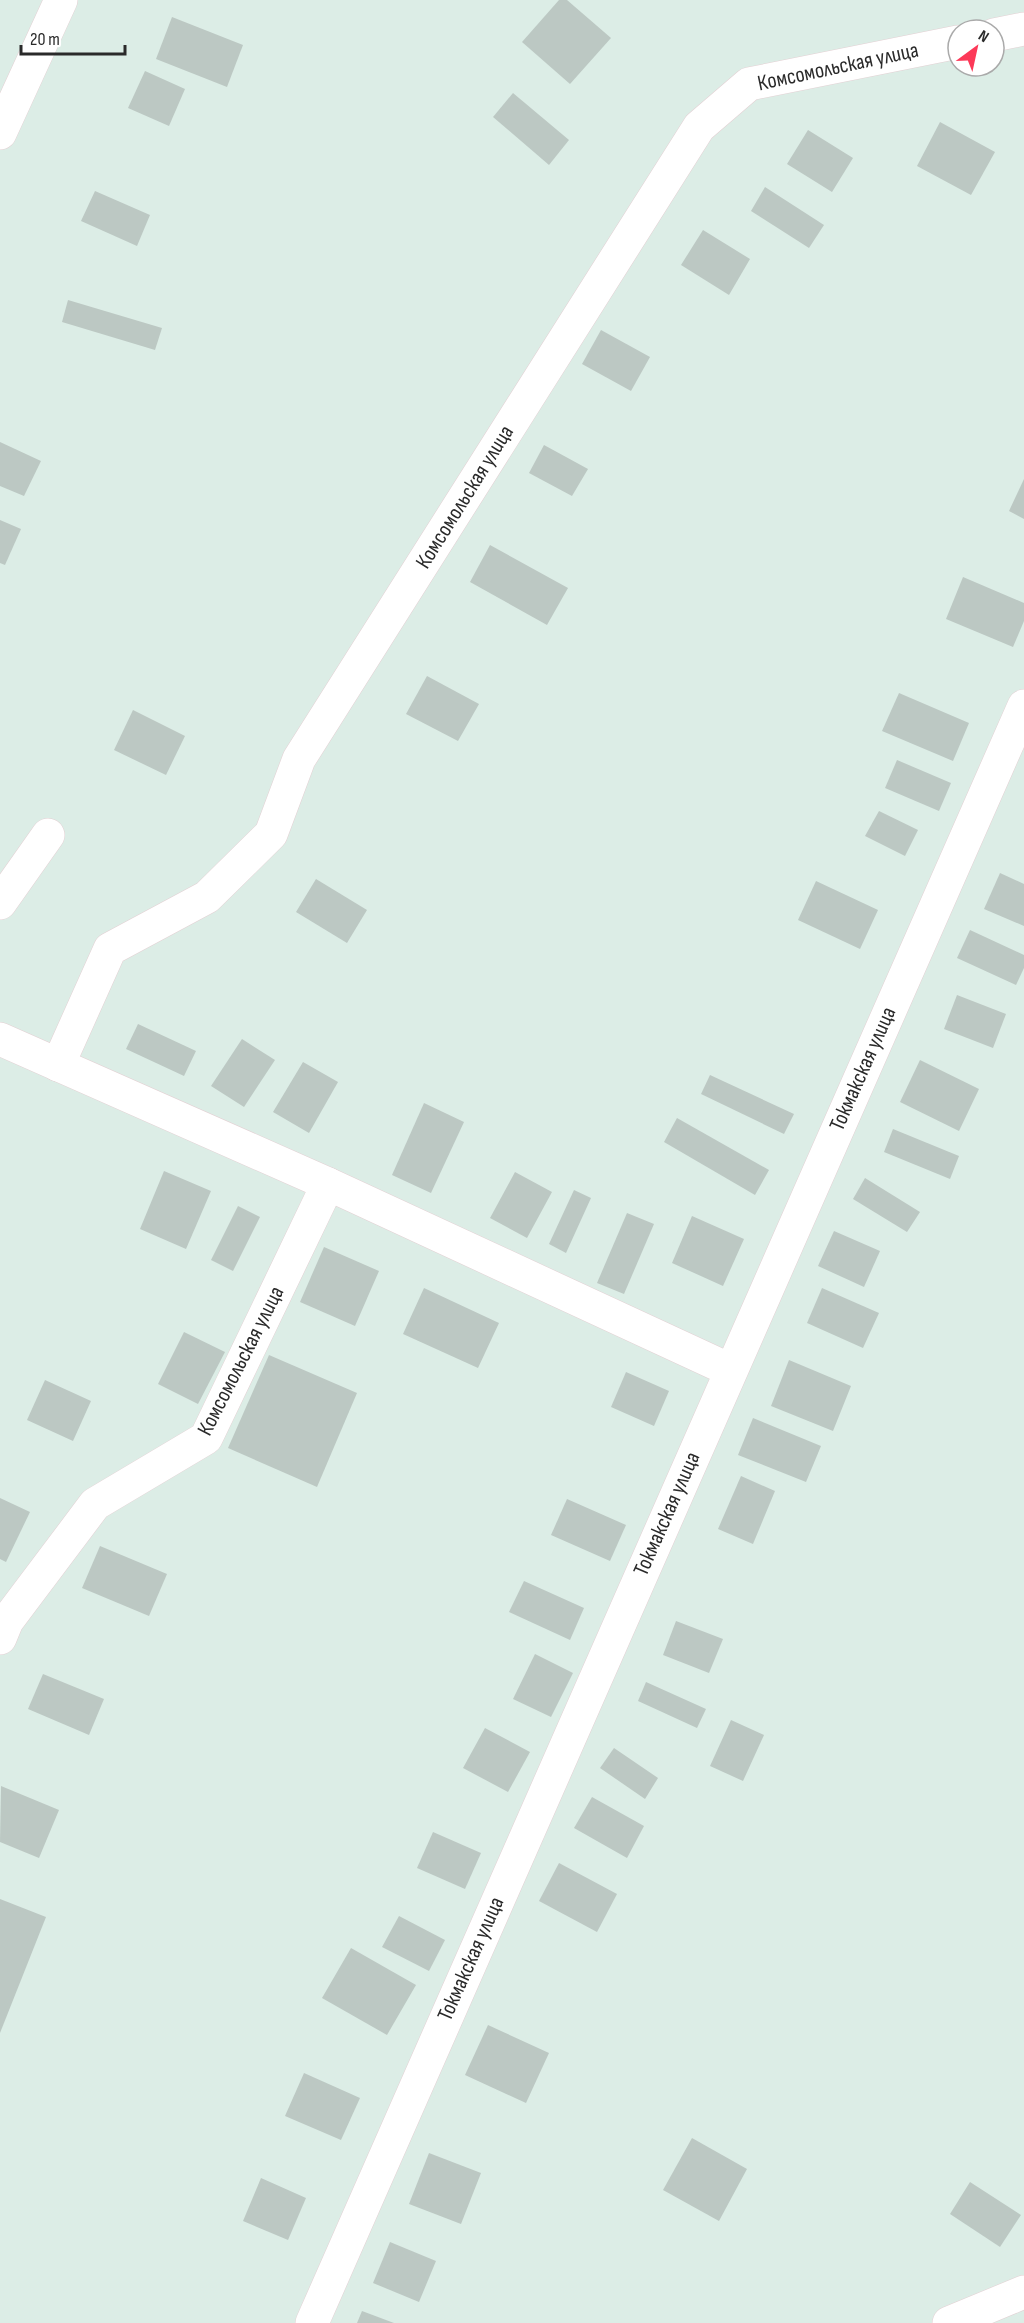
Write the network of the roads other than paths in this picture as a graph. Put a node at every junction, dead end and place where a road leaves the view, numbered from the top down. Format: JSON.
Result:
{"nodes":[{"id":1,"x":61,"y":0,"type":"edge"},
{"id":2,"x":1024,"y":29,"type":"edge"},
{"id":3,"x":1006,"y":33,"type":"edge"},
{"id":4,"x":946,"y":44,"type":"edge"},
{"id":5,"x":0,"y":133,"type":"edge"},
{"id":6,"x":1024,"y":706,"type":"edge"},
{"id":7,"x":48,"y":835,"type":"dead end"},
{"id":8,"x":0,"y":903,"type":"edge"},
{"id":9,"x":0,"y":1039,"type":"edge"},
{"id":10,"x":58,"y":1065,"type":"junction"},
{"id":11,"x":327,"y":1184,"type":"junction"},
{"id":12,"x":730,"y":1370,"type":"junction"},
{"id":13,"x":0,"y":1638,"type":"edge"},
{"id":14,"x":1024,"y":2292,"type":"edge"},
{"id":15,"x":312,"y":2323,"type":"edge"},
{"id":16,"x":949,"y":2323,"type":"edge"}],
"edges":[{"from":1,"to":5,"type":"street"},
{"from":2,"to":3,"type":"street"},
{"from":4,"to":10,"type":"street","name":"Комсомольская улица"},
{"from":6,"to":12,"type":"street","name":"Токмакская улица"},
{"from":7,"to":8,"type":"street"},
{"from":9,"to":10,"type":"street"},
{"from":10,"to":11,"type":"street"},
{"from":11,"to":12,"type":"street"},
{"from":11,"to":13,"type":"street","name":"Комсомольская улица"},
{"from":12,"to":15,"type":"street","name":"Токмакская улица"},
{"from":14,"to":16,"type":"street"}]}
